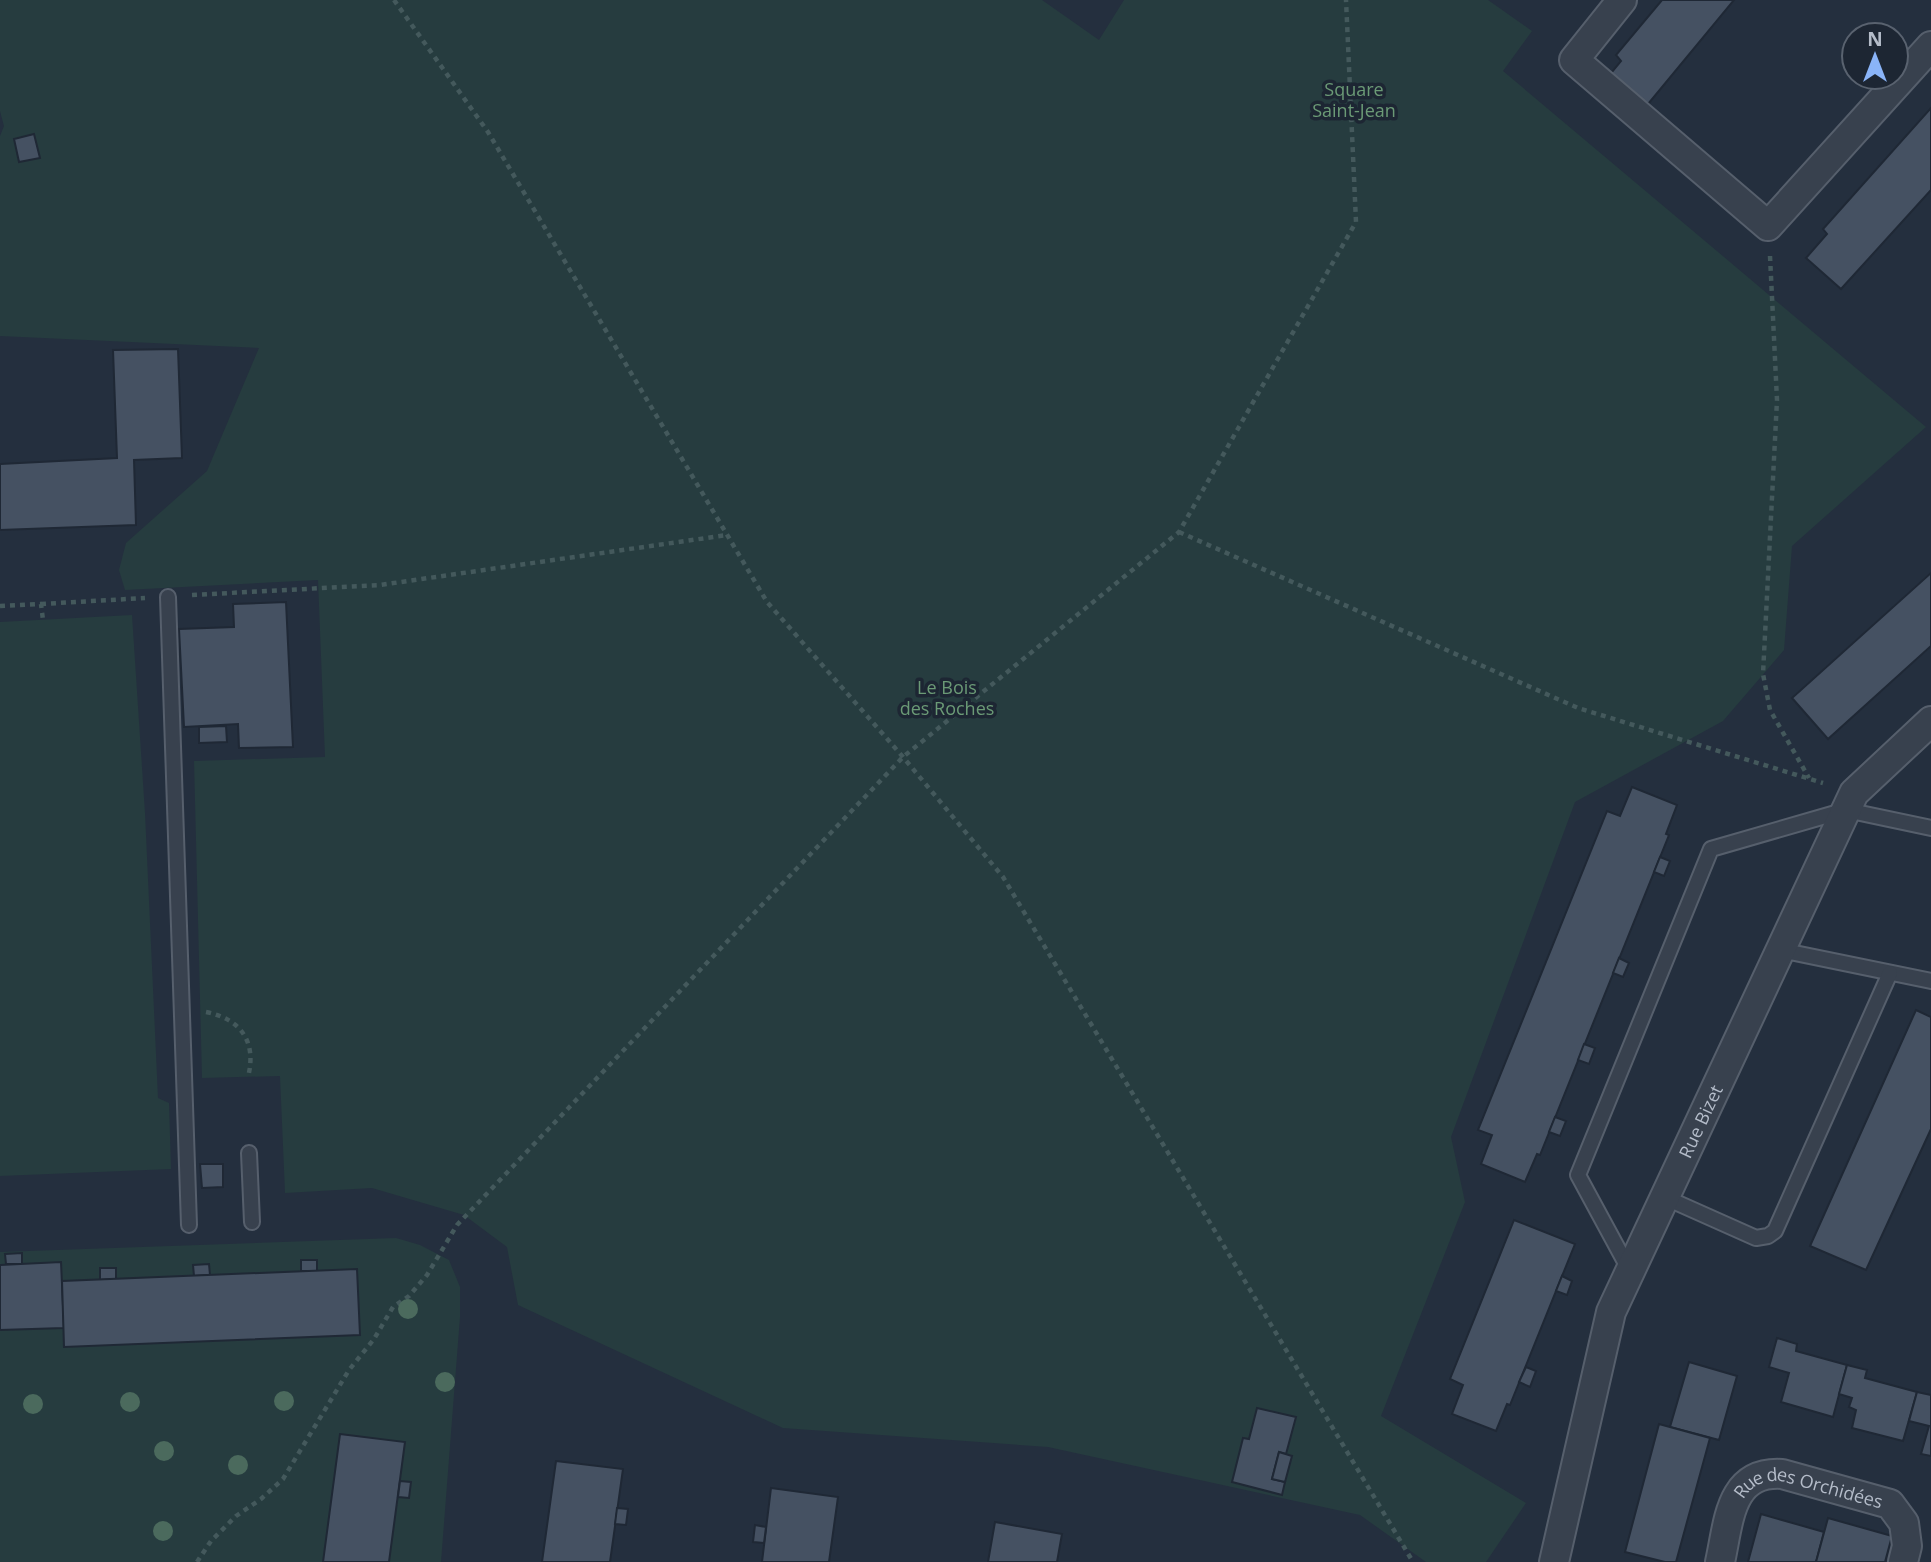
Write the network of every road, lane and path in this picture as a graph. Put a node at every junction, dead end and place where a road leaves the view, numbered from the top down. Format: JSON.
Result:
{"nodes":[{"id":1,"x":394,"y":0,"type":"edge"},
{"id":2,"x":1346,"y":0,"type":"edge"},
{"id":3,"x":1622,"y":0,"type":"edge"},
{"id":4,"x":1931,"y":46,"type":"edge"},
{"id":5,"x":1768,"y":226,"type":"junction"},
{"id":6,"x":1179,"y":532,"type":"junction"},
{"id":7,"x":727,"y":535,"type":"junction"},
{"id":8,"x":168,"y":597,"type":"junction"},
{"id":9,"x":41,"y":604,"type":"junction"},
{"id":10,"x":0,"y":606,"type":"edge"},
{"id":11,"x":43,"y":620,"type":"dead end"},
{"id":12,"x":1931,"y":721,"type":"edge"},
{"id":13,"x":903,"y":757,"type":"junction"},
{"id":14,"x":1809,"y":779,"type":"junction"},
{"id":15,"x":1850,"y":801,"type":"junction"},
{"id":16,"x":1931,"y":828,"type":"edge"},
{"id":17,"x":1780,"y":950,"type":"junction"},
{"id":18,"x":1890,"y":973,"type":"junction"},
{"id":19,"x":1931,"y":981,"type":"edge"},
{"id":20,"x":182,"y":1008,"type":"junction"},
{"id":21,"x":248,"y":1077,"type":"dead end"},
{"id":22,"x":249,"y":1153,"type":"dead end"},
{"id":23,"x":1664,"y":1197,"type":"junction"},
{"id":24,"x":251,"y":1223,"type":"dead end"},
{"id":25,"x":189,"y":1225,"type":"dead end"},
{"id":26,"x":1630,"y":1271,"type":"junction"},
{"id":27,"x":197,"y":1562,"type":"edge"},
{"id":28,"x":1413,"y":1562,"type":"edge"},
{"id":29,"x":1554,"y":1562,"type":"edge"},
{"id":30,"x":1720,"y":1562,"type":"edge"},
{"id":31,"x":1903,"y":1562,"type":"edge"}],
"edges":[{"from":1,"to":7,"type":"path"},
{"from":2,"to":6,"type":"path"},
{"from":3,"to":5,"type":"street"},
{"from":4,"to":5,"type":"street"},
{"from":5,"to":14,"type":"path"},
{"from":6,"to":13,"type":"path"},
{"from":6,"to":14,"type":"path"},
{"from":7,"to":8,"type":"path"},
{"from":7,"to":13,"type":"path"},
{"from":8,"to":9,"type":"path"},
{"from":8,"to":20,"type":"lane"},
{"from":9,"to":10,"type":"path"},
{"from":9,"to":11,"type":"path"},
{"from":12,"to":15,"type":"street","name":"Rue Bizet"},
{"from":13,"to":27,"type":"path"},
{"from":13,"to":28,"type":"path"},
{"from":14,"to":15,"type":"path"},
{"from":15,"to":16,"type":"lane"},
{"from":15,"to":17,"type":"street","name":"Rue Bizet"},
{"from":15,"to":26,"type":"lane"},
{"from":17,"to":18,"type":"lane"},
{"from":17,"to":23,"type":"street","name":"Rue Bizet"},
{"from":18,"to":19,"type":"lane"},
{"from":18,"to":23,"type":"lane"},
{"from":20,"to":21,"type":"path"},
{"from":20,"to":25,"type":"lane"},
{"from":22,"to":24,"type":"lane"},
{"from":23,"to":26,"type":"street","name":"Rue Bizet"},
{"from":26,"to":29,"type":"street","name":"Rue Bizet"},
{"from":30,"to":31,"type":"street","name":"Rue des Orchidées"}]}
